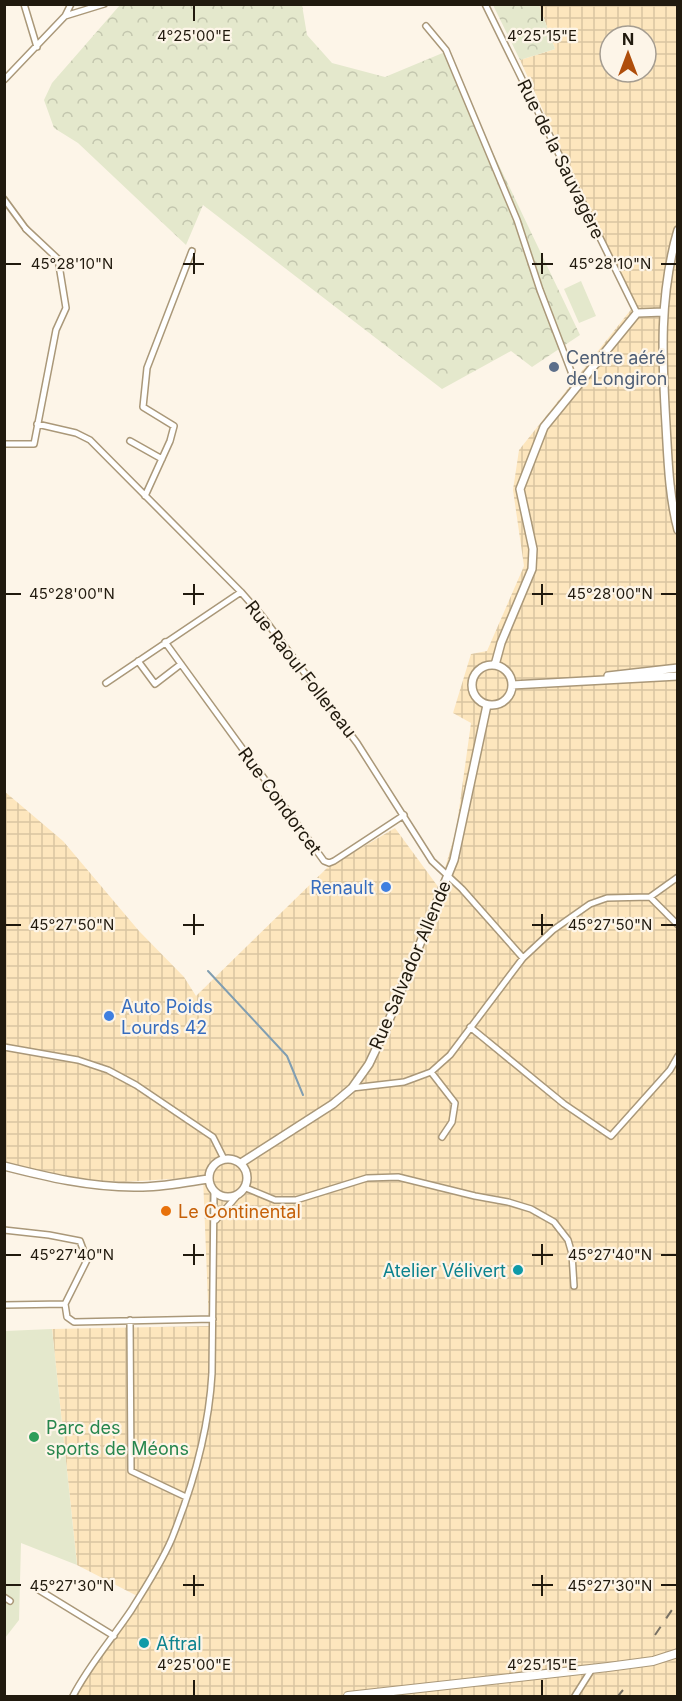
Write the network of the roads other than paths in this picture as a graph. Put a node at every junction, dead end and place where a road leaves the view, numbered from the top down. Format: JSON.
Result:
{"nodes":[{"id":1,"x":24,"y":4,"type":"edge"},
{"id":2,"x":71,"y":4,"type":"edge"},
{"id":3,"x":104,"y":4,"type":"edge"},
{"id":4,"x":485,"y":4,"type":"edge"},
{"id":5,"x":65,"y":16,"type":"junction"},
{"id":6,"x":426,"y":26,"type":"dead end"},
{"id":7,"x":37,"y":47,"type":"junction"},
{"id":8,"x":4,"y":80,"type":"edge"},
{"id":9,"x":4,"y":199,"type":"edge"},
{"id":10,"x":26,"y":229,"type":"joint"},
{"id":11,"x":678,"y":230,"type":"edge"},
{"id":12,"x":675,"y":245,"type":"edge"},
{"id":13,"x":192,"y":251,"type":"dead end"},
{"id":14,"x":664,"y":312,"type":"junction"},
{"id":15,"x":637,"y":313,"type":"junction"},
{"id":16,"x":577,"y":387,"type":"junction"},
{"id":17,"x":37,"y":424,"type":"junction"},
{"id":18,"x":130,"y":441,"type":"dead end"},
{"id":19,"x":4,"y":444,"type":"edge"},
{"id":20,"x":162,"y":459,"type":"junction"},
{"id":21,"x":145,"y":496,"type":"junction"},
{"id":22,"x":678,"y":530,"type":"edge"},
{"id":23,"x":241,"y":592,"type":"junction"},
{"id":24,"x":165,"y":642,"type":"junction"},
{"id":25,"x":138,"y":661,"type":"junction"},
{"id":26,"x":182,"y":664,"type":"junction"},
{"id":27,"x":495,"y":665,"type":"junction"},
{"id":28,"x":678,"y":668,"type":"edge"},
{"id":29,"x":678,"y":676,"type":"edge"},
{"id":30,"x":591,"y":679,"type":"junction"},
{"id":31,"x":106,"y":682,"type":"dead end"},
{"id":32,"x":512,"y":685,"type":"junction"},
{"id":33,"x":487,"y":705,"type":"junction"},
{"id":34,"x":404,"y":815,"type":"junction"},
{"id":35,"x":447,"y":877,"type":"junction"},
{"id":36,"x":678,"y":877,"type":"edge"},
{"id":37,"x":650,"y":897,"type":"junction"},
{"id":38,"x":678,"y":925,"type":"edge"},
{"id":39,"x":523,"y":958,"type":"junction"},
{"id":40,"x":470,"y":1027,"type":"junction"},
{"id":41,"x":4,"y":1047,"type":"edge"},
{"id":42,"x":678,"y":1056,"type":"edge"},
{"id":43,"x":431,"y":1072,"type":"junction"},
{"id":44,"x":352,"y":1088,"type":"junction"},
{"id":45,"x":442,"y":1137,"type":"dead end"},
{"id":46,"x":224,"y":1159,"type":"junction"},
{"id":47,"x":241,"y":1163,"type":"junction"},
{"id":48,"x":4,"y":1166,"type":"edge"},
{"id":49,"x":209,"y":1179,"type":"junction"},
{"id":50,"x":246,"y":1188,"type":"junction"},
{"id":51,"x":214,"y":1192,"type":"junction"},
{"id":52,"x":236,"y":1197,"type":"junction"},
{"id":53,"x":215,"y":1221,"type":"junction"},
{"id":54,"x":4,"y":1230,"type":"edge"},
{"id":55,"x":574,"y":1286,"type":"dead end"},
{"id":56,"x":66,"y":1304,"type":"junction"},
{"id":57,"x":4,"y":1305,"type":"edge"},
{"id":58,"x":213,"y":1319,"type":"junction"},
{"id":59,"x":130,"y":1320,"type":"junction"},
{"id":60,"x":186,"y":1497,"type":"junction"},
{"id":61,"x":39,"y":1590,"type":"dead end"},
{"id":62,"x":114,"y":1636,"type":"junction"},
{"id":63,"x":678,"y":1653,"type":"edge"},
{"id":64,"x":592,"y":1669,"type":"junction"},
{"id":65,"x":73,"y":1696,"type":"edge"},
{"id":66,"x":348,"y":1696,"type":"edge"},
{"id":67,"x":575,"y":1696,"type":"edge"}],
"edges":[{"from":1,"to":7,"type":"street"},
{"from":2,"to":5,"type":"street"},
{"from":3,"to":5,"type":"street"},
{"from":4,"to":15,"type":"street","name":"Rue de la Sauvagère"},
{"from":5,"to":7,"type":"street"},
{"from":6,"to":16,"type":"street"},
{"from":7,"to":8,"type":"street"},
{"from":9,"to":10,"type":"street"},
{"from":10,"to":17,"type":"street"},
{"from":11,"to":12,"type":"street"},
{"from":12,"to":14,"type":"street"},
{"from":13,"to":20,"type":"street"},
{"from":14,"to":15,"type":"street"},
{"from":14,"to":22,"type":"street"},
{"from":15,"to":16,"type":"street"},
{"from":16,"to":27,"type":"street"},
{"from":17,"to":19,"type":"street"},
{"from":17,"to":21,"type":"street","name":"Rue Raoul Follereau"},
{"from":18,"to":20,"type":"street"},
{"from":20,"to":21,"type":"street"},
{"from":21,"to":23,"type":"street","name":"Rue Raoul Follereau"},
{"from":23,"to":24,"type":"street"},
{"from":23,"to":34,"type":"street","name":"Rue Raoul Follereau"},
{"from":24,"to":25,"type":"street"},
{"from":24,"to":26,"type":"street","name":"Rue Condorcet"},
{"from":25,"to":26,"type":"street"},
{"from":25,"to":31,"type":"street"},
{"from":26,"to":34,"type":"street","name":"Rue Condorcet"},
{"from":27,"to":32,"type":"street"},
{"from":27,"to":33,"type":"street"},
{"from":28,"to":30,"type":"street"},
{"from":29,"to":30,"type":"street"},
{"from":30,"to":32,"type":"street"},
{"from":32,"to":33,"type":"street"},
{"from":33,"to":35,"type":"street","name":"Rue Salvador Allende"},
{"from":34,"to":35,"type":"street","name":"Rue Raoul Follereau"},
{"from":35,"to":39,"type":"street","name":"Rue Raoul Follereau"},
{"from":35,"to":44,"type":"street","name":"Rue Salvador Allende"},
{"from":36,"to":37,"type":"street"},
{"from":37,"to":38,"type":"street"},
{"from":37,"to":39,"type":"street"},
{"from":39,"to":40,"type":"street"},
{"from":40,"to":42,"type":"street"},
{"from":40,"to":43,"type":"street"},
{"from":41,"to":46,"type":"street"},
{"from":43,"to":44,"type":"street"},
{"from":43,"to":45,"type":"street"},
{"from":44,"to":47,"type":"street","name":"Rue Salvador Allende"},
{"from":46,"to":47,"type":"street"},
{"from":46,"to":49,"type":"street"},
{"from":47,"to":50,"type":"street"},
{"from":48,"to":49,"type":"street"},
{"from":49,"to":51,"type":"street"},
{"from":50,"to":52,"type":"street"},
{"from":50,"to":55,"type":"street"},
{"from":51,"to":52,"type":"street"},
{"from":51,"to":53,"type":"street"},
{"from":52,"to":53,"type":"street"},
{"from":53,"to":58,"type":"street"},
{"from":54,"to":56,"type":"street"},
{"from":56,"to":57,"type":"street"},
{"from":56,"to":59,"type":"street"},
{"from":58,"to":59,"type":"street"},
{"from":58,"to":60,"type":"street"},
{"from":59,"to":60,"type":"street"},
{"from":60,"to":62,"type":"street"},
{"from":61,"to":62,"type":"street"},
{"from":62,"to":65,"type":"street"},
{"from":63,"to":64,"type":"main road"},
{"from":64,"to":66,"type":"main road"},
{"from":64,"to":67,"type":"street"}]}
